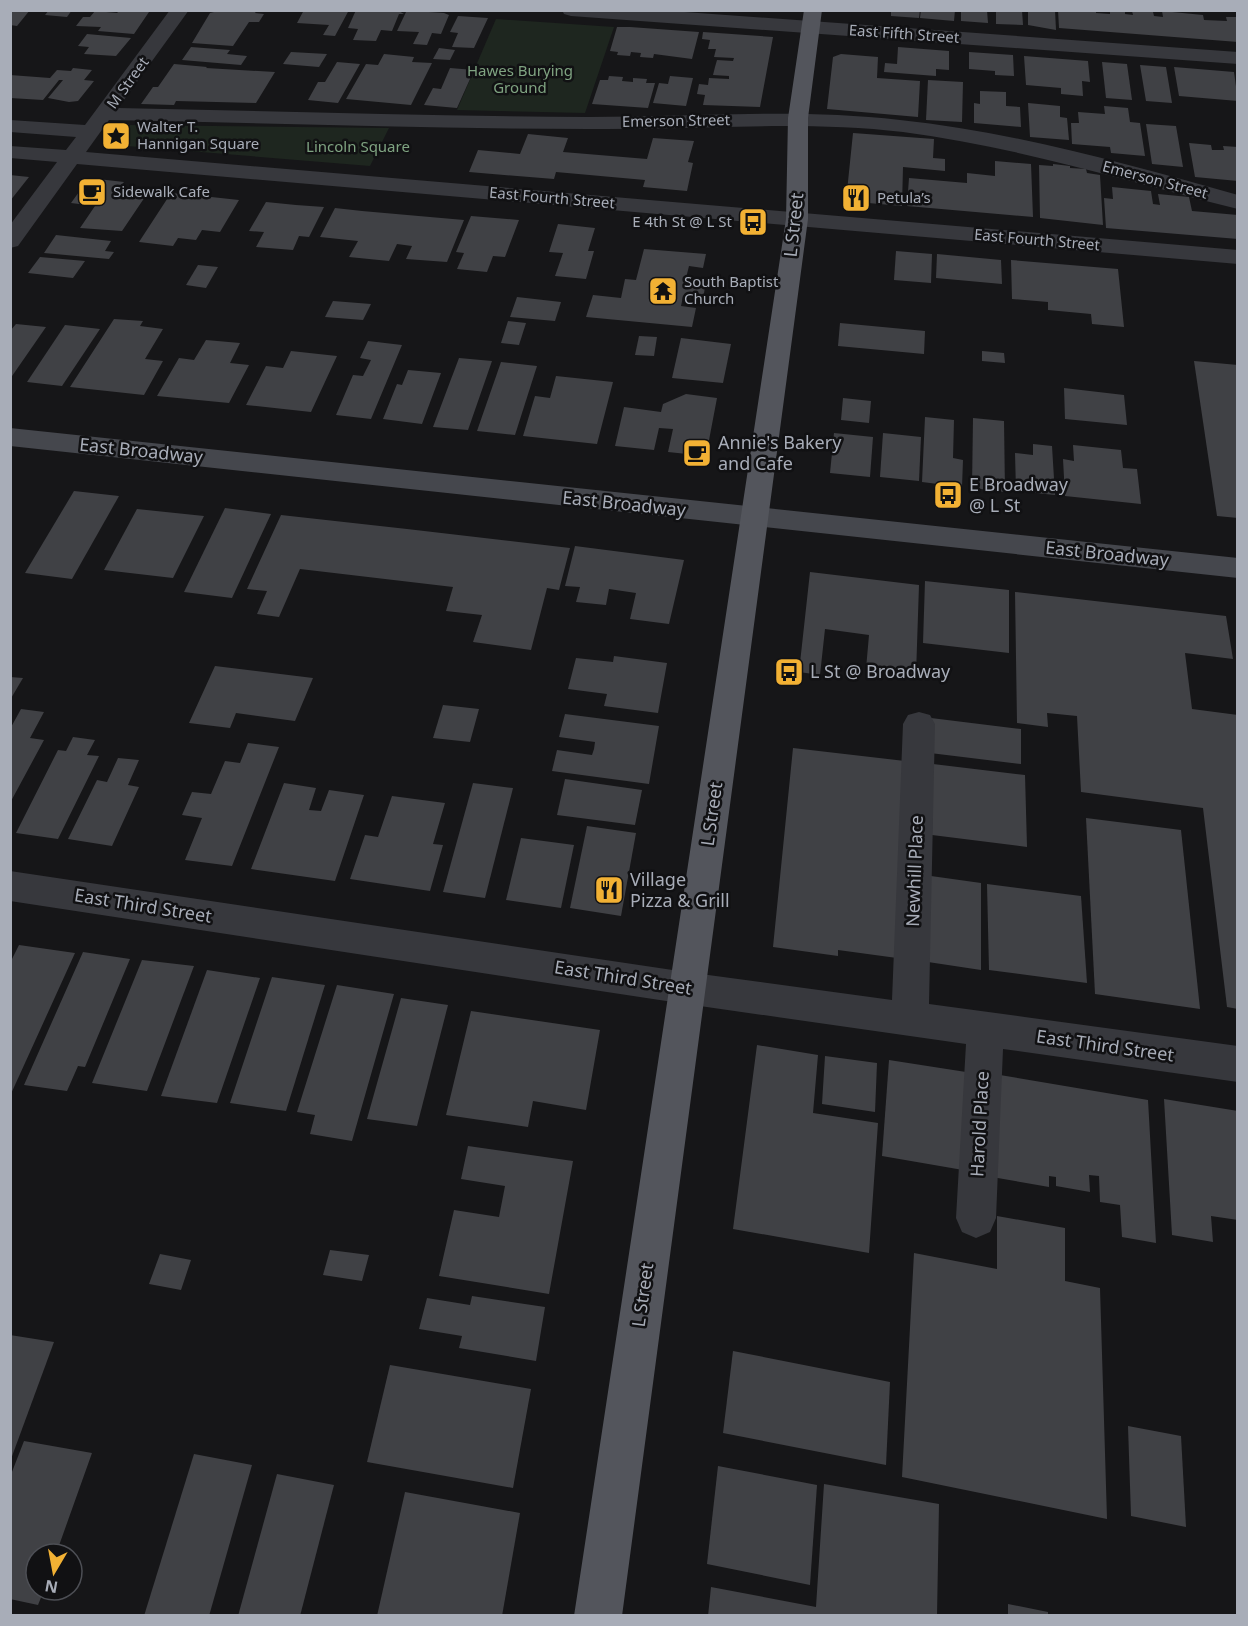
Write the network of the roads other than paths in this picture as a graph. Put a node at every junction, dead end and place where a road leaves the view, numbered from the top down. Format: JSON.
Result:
{"nodes":[{"id":1,"x":180,"y":10,"type":"edge"},
{"id":2,"x":571,"y":10,"type":"edge"},
{"id":3,"x":812,"y":19,"type":"edge"},
{"id":4,"x":1238,"y":58,"type":"edge"},
{"id":5,"x":105,"y":114,"type":"junction"},
{"id":6,"x":798,"y":118,"type":"junction"},
{"id":7,"x":10,"y":126,"type":"edge"},
{"id":8,"x":91,"y":132,"type":"junction"},
{"id":9,"x":10,"y":152,"type":"edge"},
{"id":10,"x":73,"y":157,"type":"junction"},
{"id":11,"x":1238,"y":202,"type":"edge"},
{"id":12,"x":796,"y":219,"type":"junction"},
{"id":13,"x":10,"y":241,"type":"edge"},
{"id":14,"x":1238,"y":257,"type":"edge"},
{"id":15,"x":10,"y":437,"type":"edge"},
{"id":16,"x":754,"y":518,"type":"junction"},
{"id":17,"x":1238,"y":568,"type":"edge"},
{"id":18,"x":919,"y":724,"type":"dead end"},
{"id":19,"x":10,"y":886,"type":"edge"},
{"id":20,"x":686,"y":988,"type":"junction"},
{"id":21,"x":910,"y":1019,"type":"junction"},
{"id":22,"x":985,"y":1029,"type":"junction"},
{"id":23,"x":1238,"y":1064,"type":"edge"},
{"id":24,"x":976,"y":1218,"type":"dead end"},
{"id":25,"x":598,"y":1616,"type":"edge"}],
"edges":[{"from":1,"to":5,"type":"street","name":"M Street"},
{"from":2,"to":3,"type":"street","name":"East Fifth Street"},
{"from":3,"to":4,"type":"street","name":"East Fifth Street"},
{"from":3,"to":6,"type":"main road","name":"L Street"},
{"from":5,"to":6,"type":"street","name":"Emerson Street"},
{"from":5,"to":8,"type":"street","name":"M Street"},
{"from":6,"to":11,"type":"street","name":"Emerson Street"},
{"from":6,"to":12,"type":"main road","name":"L Street"},
{"from":7,"to":8,"type":"street"},
{"from":8,"to":10,"type":"street","name":"M Street"},
{"from":9,"to":10,"type":"street","name":"East Fourth Street"},
{"from":10,"to":12,"type":"street","name":"East Fourth Street"},
{"from":10,"to":13,"type":"street","name":"M Street"},
{"from":12,"to":14,"type":"street","name":"East Fourth Street"},
{"from":12,"to":16,"type":"main road","name":"L Street"},
{"from":15,"to":16,"type":"main road","name":"East Broadway"},
{"from":16,"to":17,"type":"main road","name":"East Broadway"},
{"from":16,"to":20,"type":"main road","name":"L Street"},
{"from":18,"to":21,"type":"street","name":"Newhill Place"},
{"from":19,"to":20,"type":"street","name":"East Third Street"},
{"from":20,"to":21,"type":"street","name":"East Third Street"},
{"from":20,"to":25,"type":"main road","name":"L Street"},
{"from":21,"to":22,"type":"street","name":"East Third Street"},
{"from":22,"to":23,"type":"street","name":"East Third Street"},
{"from":22,"to":24,"type":"street","name":"Harold Place"}]}
